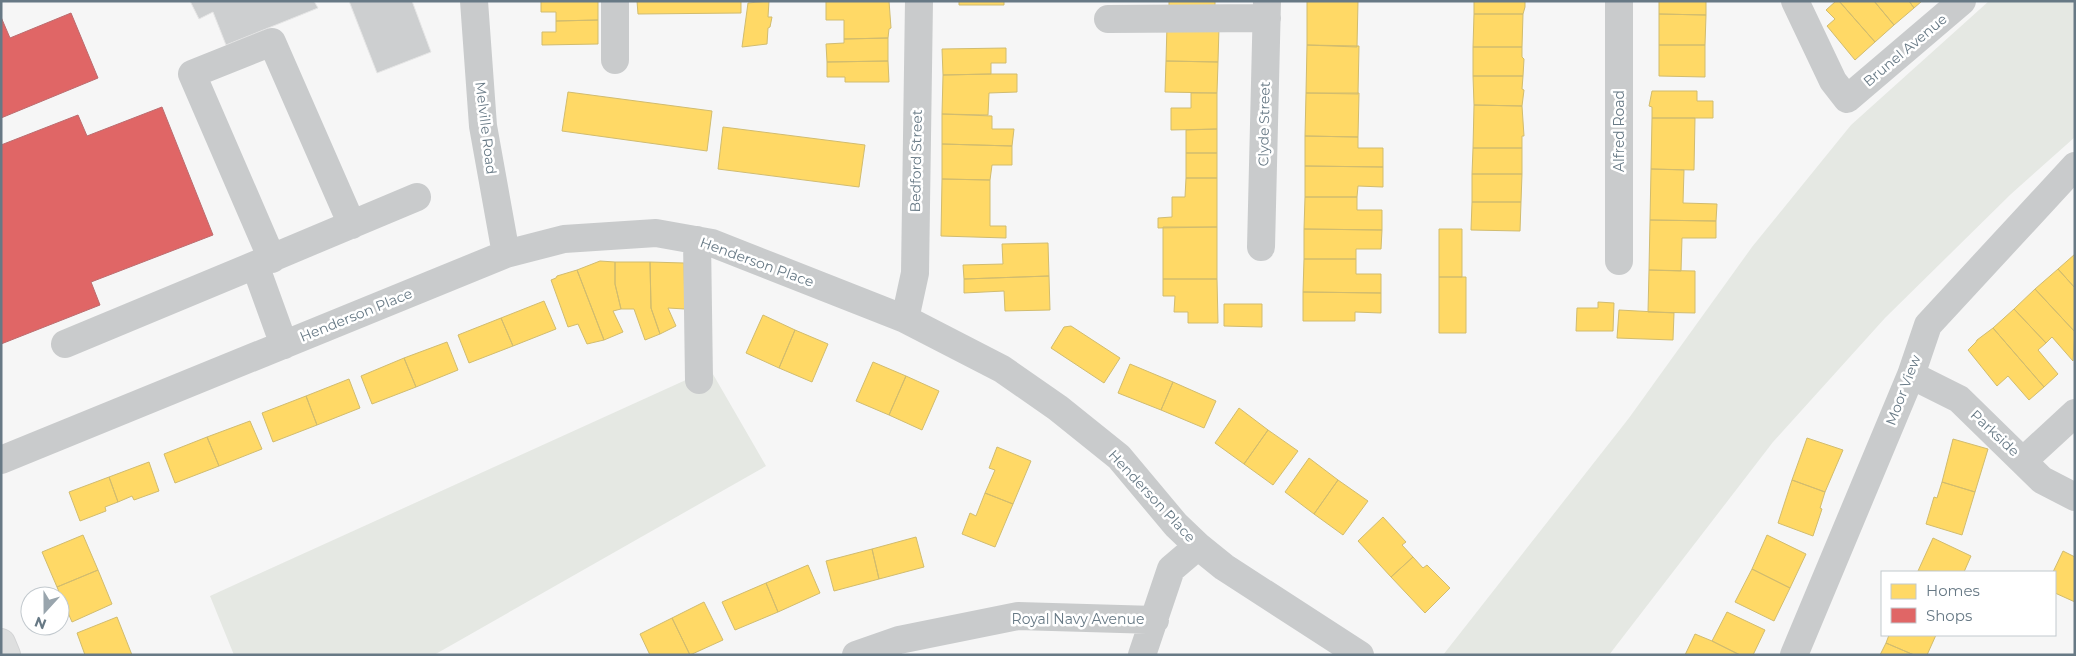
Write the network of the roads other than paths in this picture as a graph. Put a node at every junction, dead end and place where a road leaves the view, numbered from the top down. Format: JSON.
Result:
{"nodes":[{"id":1,"x":474,"y":1,"type":"edge"},
{"id":2,"x":615,"y":1,"type":"edge"},
{"id":3,"x":919,"y":1,"type":"edge"},
{"id":4,"x":1619,"y":1,"type":"edge"},
{"id":5,"x":1795,"y":1,"type":"edge"},
{"id":6,"x":1962,"y":1,"type":"edge"},
{"id":7,"x":1267,"y":9,"type":"edge"},
{"id":8,"x":1108,"y":19,"type":"dead end"},
{"id":9,"x":615,"y":60,"type":"dead end"},
{"id":10,"x":2075,"y":166,"type":"edge"},
{"id":11,"x":417,"y":198,"type":"dead end"},
{"id":12,"x":352,"y":225,"type":"junction"},
{"id":13,"x":697,"y":240,"type":"junction"},
{"id":14,"x":1262,"y":247,"type":"dead end"},
{"id":15,"x":506,"y":254,"type":"junction"},
{"id":16,"x":1618,"y":261,"type":"dead end"},
{"id":17,"x":263,"y":262,"type":"junction"},
{"id":18,"x":905,"y":319,"type":"junction"},
{"id":19,"x":66,"y":344,"type":"dead end"},
{"id":20,"x":284,"y":345,"type":"junction"},
{"id":21,"x":1911,"y":375,"type":"junction"},
{"id":22,"x":699,"y":380,"type":"dead end"},
{"id":23,"x":2075,"y":413,"type":"edge"},
{"id":24,"x":1,"y":460,"type":"edge"},
{"id":25,"x":2023,"y":461,"type":"junction"},
{"id":26,"x":2075,"y":497,"type":"edge"},
{"id":27,"x":1198,"y":546,"type":"junction"},
{"id":28,"x":1155,"y":620,"type":"junction"},
{"id":29,"x":1,"y":642,"type":"edge"},
{"id":30,"x":6,"y":655,"type":"edge"},
{"id":31,"x":856,"y":655,"type":"edge"},
{"id":32,"x":1142,"y":655,"type":"edge"},
{"id":33,"x":1360,"y":655,"type":"edge"},
{"id":34,"x":1794,"y":655,"type":"edge"}],
"edges":[{"from":1,"to":15,"type":"street","name":"Melville Road"},
{"from":2,"to":9,"type":"street"},
{"from":3,"to":18,"type":"street","name":"Bedford Street"},
{"from":4,"to":16,"type":"street","name":"Alfred Road"},
{"from":5,"to":6,"type":"street","name":"Brunel Avenue"},
{"from":7,"to":8,"type":"street"},
{"from":7,"to":14,"type":"street","name":"Clyde Street"},
{"from":10,"to":21,"type":"street","name":"Moor View"},
{"from":11,"to":12,"type":"street"},
{"from":12,"to":17,"type":"street"},
{"from":12,"to":17,"type":"street"},
{"from":13,"to":15,"type":"street","name":"Henderson Place"},
{"from":13,"to":18,"type":"street","name":"Henderson Place"},
{"from":13,"to":22,"type":"street"},
{"from":15,"to":20,"type":"street","name":"Henderson Place"},
{"from":17,"to":19,"type":"street"},
{"from":17,"to":20,"type":"street"},
{"from":18,"to":27,"type":"street","name":"Henderson Place"},
{"from":20,"to":24,"type":"street","name":"Henderson Place"},
{"from":21,"to":25,"type":"street","name":"Parkside"},
{"from":21,"to":34,"type":"street","name":"Moor View"},
{"from":23,"to":25,"type":"street"},
{"from":25,"to":26,"type":"street","name":"Parkside"},
{"from":27,"to":28,"type":"street"},
{"from":27,"to":33,"type":"street"},
{"from":28,"to":31,"type":"street","name":"Royal Navy Avenue"},
{"from":28,"to":32,"type":"street"},
{"from":29,"to":30,"type":"main road"}]}
